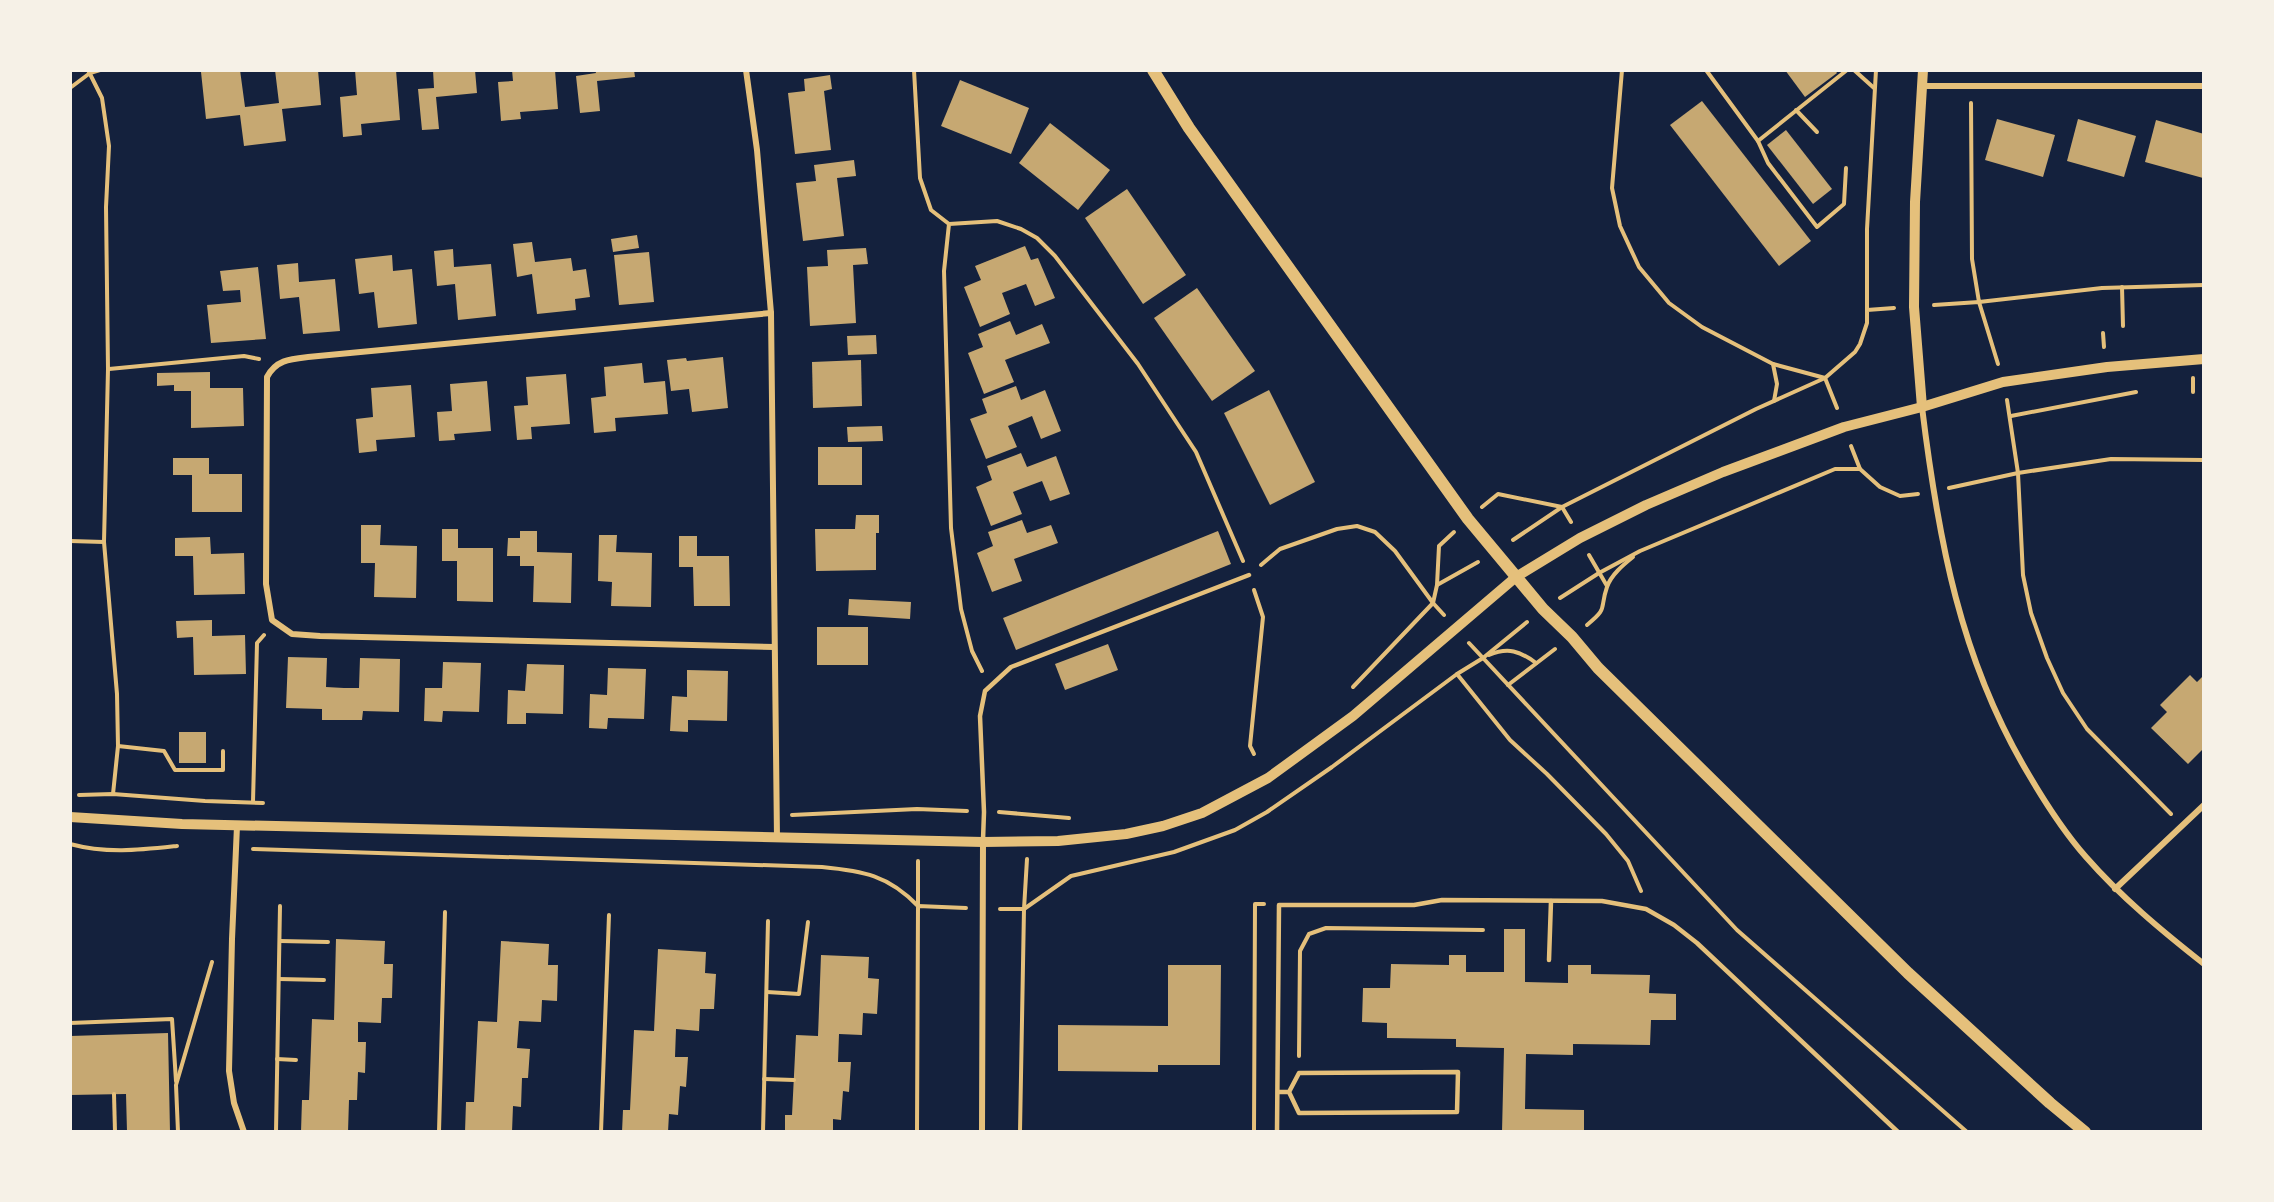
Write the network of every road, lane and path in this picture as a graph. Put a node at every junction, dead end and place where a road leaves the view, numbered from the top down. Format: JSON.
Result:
{"nodes":[{"id":1,"x":100,"y":70,"type":"edge"},
{"id":2,"x":746,"y":70,"type":"edge"},
{"id":3,"x":914,"y":70,"type":"edge"},
{"id":4,"x":1153,"y":70,"type":"edge"},
{"id":5,"x":1622,"y":70,"type":"edge"},
{"id":6,"x":1706,"y":70,"type":"edge"},
{"id":7,"x":1847,"y":70,"type":"edge"},
{"id":8,"x":1854,"y":70,"type":"edge"},
{"id":9,"x":1876,"y":70,"type":"edge"},
{"id":10,"x":1923,"y":70,"type":"edge"},
{"id":11,"x":89,"y":71,"type":"edge"},
{"id":12,"x":1922,"y":86,"type":"junction"},
{"id":13,"x":1972,"y":86,"type":"junction"},
{"id":14,"x":2204,"y":86,"type":"edge"},
{"id":15,"x":70,"y":88,"type":"edge"},
{"id":16,"x":1874,"y":89,"type":"junction"},
{"id":17,"x":1796,"y":110,"type":"junction"},
{"id":18,"x":1817,"y":132,"type":"dead end"},
{"id":19,"x":1758,"y":141,"type":"junction"},
{"id":20,"x":1846,"y":168,"type":"dead end"},
{"id":21,"x":950,"y":224,"type":"junction"},
{"id":22,"x":2204,"y":285,"type":"edge"},
{"id":23,"x":2122,"y":287,"type":"junction"},
{"id":24,"x":1979,"y":302,"type":"junction"},
{"id":25,"x":1914,"y":307,"type":"junction"},
{"id":26,"x":1867,"y":310,"type":"junction"},
{"id":27,"x":771,"y":313,"type":"junction"},
{"id":28,"x":2123,"y":326,"type":"dead end"},
{"id":29,"x":2204,"y":359,"type":"edge"},
{"id":30,"x":277,"y":364,"type":"junction"},
{"id":31,"x":1773,"y":364,"type":"junction"},
{"id":32,"x":108,"y":369,"type":"junction"},
{"id":33,"x":1825,"y":378,"type":"junction"},
{"id":34,"x":2003,"y":382,"type":"junction"},
{"id":35,"x":2136,"y":392,"type":"dead end"},
{"id":36,"x":1774,"y":401,"type":"junction"},
{"id":37,"x":1922,"y":407,"type":"junction"},
{"id":38,"x":2011,"y":417,"type":"junction"},
{"id":39,"x":2204,"y":460,"type":"edge"},
{"id":40,"x":2018,"y":474,"type":"junction"},
{"id":41,"x":1932,"y":492,"type":"junction"},
{"id":42,"x":1562,"y":507,"type":"dead end"},
{"id":43,"x":70,"y":541,"type":"edge"},
{"id":44,"x":104,"y":542,"type":"junction"},
{"id":45,"x":1640,"y":551,"type":"dead end"},
{"id":46,"x":1249,"y":575,"type":"junction"},
{"id":47,"x":1516,"y":577,"type":"junction"},
{"id":48,"x":1433,"y":603,"type":"dead end"},
{"id":49,"x":275,"y":623,"type":"junction"},
{"id":50,"x":774,"y":647,"type":"junction"},
{"id":51,"x":1536,"y":663,"type":"dead end"},
{"id":52,"x":1457,"y":674,"type":"dead end"},
{"id":53,"x":990,"y":685,"type":"junction"},
{"id":54,"x":118,"y":746,"type":"junction"},
{"id":55,"x":223,"y":751,"type":"dead end"},
{"id":56,"x":1254,"y":753,"type":"dead end"},
{"id":57,"x":253,"y":802,"type":"dead end"},
{"id":58,"x":2204,"y":805,"type":"edge"},
{"id":59,"x":917,"y":809,"type":"dead end"},
{"id":60,"x":1028,"y":814,"type":"dead end"},
{"id":61,"x":70,"y":817,"type":"edge"},
{"id":62,"x":111,"y":821,"type":"junction"},
{"id":63,"x":2183,"y":825,"type":"junction"},
{"id":64,"x":237,"y":826,"type":"junction"},
{"id":65,"x":777,"y":838,"type":"junction"},
{"id":66,"x":918,"y":841,"type":"junction"},
{"id":67,"x":1028,"y":841,"type":"junction"},
{"id":68,"x":983,"y":842,"type":"junction"},
{"id":69,"x":70,"y":844,"type":"edge"},
{"id":70,"x":178,"y":846,"type":"dead end"},
{"id":71,"x":236,"y":849,"type":"junction"},
{"id":72,"x":108,"y":851,"type":"junction"},
{"id":73,"x":2115,"y":889,"type":"junction"},
{"id":74,"x":1551,"y":901,"type":"junction"},
{"id":75,"x":1279,"y":905,"type":"junction"},
{"id":76,"x":280,"y":906,"type":"dead end"},
{"id":77,"x":918,"y":906,"type":"junction"},
{"id":78,"x":982,"y":909,"type":"junction"},
{"id":79,"x":1646,"y":909,"type":"junction"},
{"id":80,"x":445,"y":912,"type":"dead end"},
{"id":81,"x":609,"y":915,"type":"dead end"},
{"id":82,"x":768,"y":921,"type":"dead end"},
{"id":83,"x":808,"y":922,"type":"dead end"},
{"id":84,"x":1483,"y":930,"type":"dead end"},
{"id":85,"x":232,"y":939,"type":"junction"},
{"id":86,"x":280,"y":941,"type":"junction"},
{"id":87,"x":328,"y":942,"type":"dead end"},
{"id":88,"x":1550,"y":960,"type":"dead end"},
{"id":89,"x":2204,"y":964,"type":"edge"},
{"id":90,"x":279,"y":979,"type":"junction"},
{"id":91,"x":324,"y":980,"type":"dead end"},
{"id":92,"x":767,"y":992,"type":"junction"},
{"id":93,"x":70,"y":1023,"type":"edge"},
{"id":94,"x":278,"y":1059,"type":"junction"},
{"id":95,"x":296,"y":1060,"type":"dead end"},
{"id":96,"x":1299,"y":1073,"type":"junction"},
{"id":97,"x":764,"y":1079,"type":"junction"},
{"id":98,"x":794,"y":1080,"type":"dead end"},
{"id":99,"x":176,"y":1085,"type":"junction"},
{"id":100,"x":1278,"y":1092,"type":"junction"},
{"id":101,"x":1289,"y":1092,"type":"junction"},
{"id":102,"x":114,"y":1094,"type":"dead end"},
{"id":103,"x":115,"y":1131,"type":"edge"},
{"id":104,"x":178,"y":1131,"type":"edge"},
{"id":105,"x":244,"y":1131,"type":"edge"},
{"id":106,"x":276,"y":1131,"type":"edge"},
{"id":107,"x":439,"y":1131,"type":"edge"},
{"id":108,"x":601,"y":1131,"type":"edge"},
{"id":109,"x":762,"y":1131,"type":"edge"},
{"id":110,"x":917,"y":1131,"type":"edge"},
{"id":111,"x":982,"y":1131,"type":"edge"},
{"id":112,"x":1020,"y":1131,"type":"edge"},
{"id":113,"x":1254,"y":1131,"type":"edge"},
{"id":114,"x":1277,"y":1131,"type":"edge"},
{"id":115,"x":1898,"y":1131,"type":"edge"},
{"id":116,"x":1967,"y":1131,"type":"edge"},
{"id":117,"x":2085,"y":1131,"type":"edge"}],
"edges":[{"from":1,"to":11,"type":"path"},
{"from":2,"to":27,"type":"street"},
{"from":3,"to":21,"type":"path"},
{"from":4,"to":47,"type":"main road"},
{"from":5,"to":31,"type":"path"},
{"from":6,"to":19,"type":"path"},
{"from":7,"to":17,"type":"path"},
{"from":8,"to":16,"type":"path"},
{"from":9,"to":16,"type":"path"},
{"from":10,"to":12,"type":"street"},
{"from":11,"to":15,"type":"path"},
{"from":11,"to":32,"type":"path"},
{"from":12,"to":13,"type":"street"},
{"from":12,"to":25,"type":"street"},
{"from":13,"to":14,"type":"street"},
{"from":13,"to":24,"type":"path"},
{"from":16,"to":26,"type":"path"},
{"from":17,"to":18,"type":"path"},
{"from":17,"to":19,"type":"path"},
{"from":19,"to":20,"type":"path"},
{"from":21,"to":46,"type":"path"},
{"from":21,"to":53,"type":"path"},
{"from":22,"to":23,"type":"path"},
{"from":23,"to":24,"type":"path"},
{"from":23,"to":28,"type":"path"},
{"from":24,"to":25,"type":"path"},
{"from":24,"to":34,"type":"path"},
{"from":25,"to":26,"type":"path"},
{"from":25,"to":37,"type":"street"},
{"from":26,"to":33,"type":"path"},
{"from":27,"to":30,"type":"street"},
{"from":27,"to":50,"type":"street"},
{"from":29,"to":34,"type":"street"},
{"from":30,"to":32,"type":"path"},
{"from":30,"to":49,"type":"street"},
{"from":31,"to":33,"type":"path"},
{"from":31,"to":36,"type":"path"},
{"from":32,"to":44,"type":"path"},
{"from":33,"to":36,"type":"path"},
{"from":34,"to":37,"type":"street"},
{"from":34,"to":38,"type":"path"},
{"from":35,"to":38,"type":"path"},
{"from":36,"to":42,"type":"path"},
{"from":37,"to":41,"type":"street"},
{"from":37,"to":47,"type":"street"},
{"from":38,"to":40,"type":"path"},
{"from":39,"to":40,"type":"path"},
{"from":40,"to":41,"type":"path"},
{"from":40,"to":63,"type":"path"},
{"from":41,"to":45,"type":"path"},
{"from":41,"to":73,"type":"street"},
{"from":43,"to":44,"type":"path"},
{"from":44,"to":54,"type":"path"},
{"from":46,"to":48,"type":"path"},
{"from":46,"to":53,"type":"lane"},
{"from":46,"to":56,"type":"path"},
{"from":47,"to":67,"type":"street"},
{"from":47,"to":117,"type":"main road"},
{"from":49,"to":50,"type":"street"},
{"from":49,"to":57,"type":"path"},
{"from":50,"to":65,"type":"street"},
{"from":51,"to":116,"type":"path"},
{"from":52,"to":79,"type":"path"},
{"from":53,"to":68,"type":"lane"},
{"from":54,"to":55,"type":"path"},
{"from":54,"to":62,"type":"path"},
{"from":58,"to":63,"type":"street"},
{"from":59,"to":66,"type":"path"},
{"from":60,"to":67,"type":"path"},
{"from":61,"to":62,"type":"street"},
{"from":62,"to":64,"type":"street"},
{"from":62,"to":72,"type":"path"},
{"from":63,"to":73,"type":"street"},
{"from":64,"to":65,"type":"street"},
{"from":64,"to":71,"type":"street"},
{"from":65,"to":66,"type":"street"},
{"from":66,"to":68,"type":"street"},
{"from":66,"to":77,"type":"path"},
{"from":67,"to":68,"type":"street"},
{"from":67,"to":112,"type":"path"},
{"from":68,"to":78,"type":"street"},
{"from":69,"to":72,"type":"path"},
{"from":70,"to":72,"type":"path"},
{"from":71,"to":77,"type":"path"},
{"from":71,"to":85,"type":"street"},
{"from":73,"to":89,"type":"street"},
{"from":74,"to":75,"type":"lane"},
{"from":74,"to":79,"type":"lane"},
{"from":74,"to":88,"type":"lane"},
{"from":75,"to":100,"type":"lane"},
{"from":75,"to":113,"type":"path"},
{"from":76,"to":86,"type":"path"},
{"from":77,"to":78,"type":"path"},
{"from":77,"to":110,"type":"path"},
{"from":78,"to":111,"type":"street"},
{"from":79,"to":115,"type":"lane"},
{"from":80,"to":107,"type":"path"},
{"from":81,"to":108,"type":"path"},
{"from":82,"to":92,"type":"path"},
{"from":83,"to":92,"type":"path"},
{"from":84,"to":96,"type":"path"},
{"from":85,"to":99,"type":"path"},
{"from":85,"to":105,"type":"street"},
{"from":86,"to":87,"type":"path"},
{"from":86,"to":90,"type":"path"},
{"from":90,"to":91,"type":"path"},
{"from":90,"to":94,"type":"path"},
{"from":92,"to":97,"type":"path"},
{"from":93,"to":99,"type":"path"},
{"from":94,"to":95,"type":"path"},
{"from":94,"to":106,"type":"path"},
{"from":96,"to":101,"type":"lane"},
{"from":96,"to":101,"type":"lane"},
{"from":97,"to":98,"type":"path"},
{"from":97,"to":109,"type":"path"},
{"from":99,"to":104,"type":"path"},
{"from":100,"to":101,"type":"lane"},
{"from":100,"to":114,"type":"lane"},
{"from":102,"to":103,"type":"path"}]}
